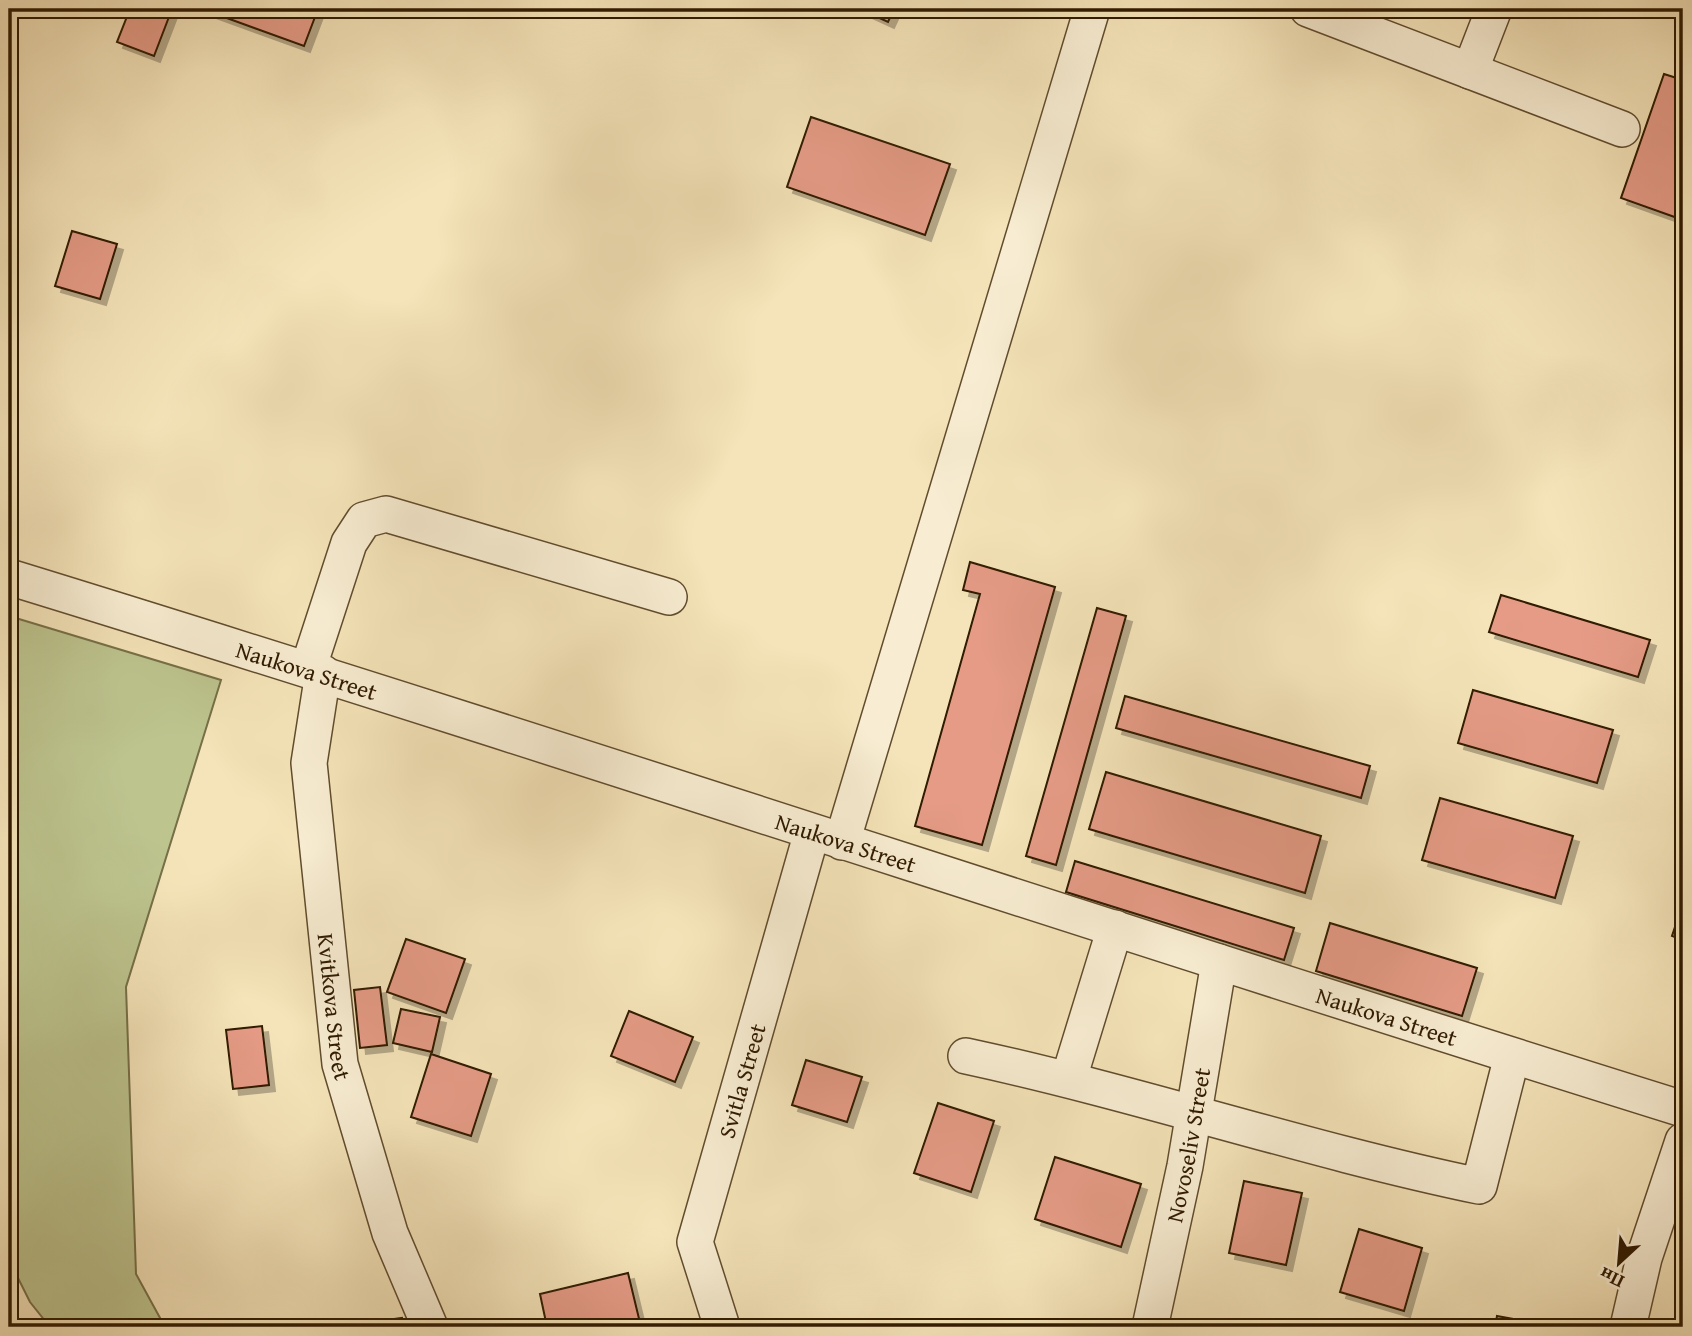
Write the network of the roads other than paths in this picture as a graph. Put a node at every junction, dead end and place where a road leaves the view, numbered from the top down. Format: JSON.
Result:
{"nodes":[{"id":1,"x":1091,"y":9,"type":"edge"},
{"id":2,"x":1308,"y":9,"type":"edge"},
{"id":3,"x":1494,"y":9,"type":"edge"},
{"id":4,"x":1470,"y":71,"type":"junction"},
{"id":5,"x":1622,"y":129,"type":"dead end"},
{"id":6,"x":9,"y":577,"type":"edge"},
{"id":7,"x":669,"y":597,"type":"dead end"},
{"id":8,"x":315,"y":671,"type":"junction"},
{"id":9,"x":827,"y":837,"type":"junction"},
{"id":10,"x":1115,"y":928,"type":"junction"},
{"id":11,"x":1219,"y":962,"type":"junction"},
{"id":12,"x":966,"y":1056,"type":"dead end"},
{"id":13,"x":1512,"y":1056,"type":"junction"},
{"id":14,"x":1069,"y":1079,"type":"junction"},
{"id":15,"x":1683,"y":1109,"type":"edge"},
{"id":16,"x":1191,"y":1114,"type":"junction"},
{"id":17,"x":1683,"y":1141,"type":"edge"},
{"id":18,"x":430,"y":1327,"type":"edge"},
{"id":19,"x":722,"y":1327,"type":"edge"},
{"id":20,"x":1150,"y":1327,"type":"edge"},
{"id":21,"x":1628,"y":1327,"type":"edge"}],
"edges":[{"from":1,"to":9,"type":"street","name":"Svitla Street"},
{"from":2,"to":4,"type":"street"},
{"from":3,"to":4,"type":"street"},
{"from":4,"to":5,"type":"street"},
{"from":6,"to":8,"type":"street","name":"Naukova Street"},
{"from":7,"to":8,"type":"street","name":"Kvitkova Street"},
{"from":8,"to":9,"type":"street","name":"Naukova Street"},
{"from":8,"to":18,"type":"street","name":"Kvitkova Street"},
{"from":9,"to":10,"type":"street","name":"Naukova Street"},
{"from":9,"to":19,"type":"street","name":"Svitla Street"},
{"from":10,"to":11,"type":"street","name":"Naukova Street"},
{"from":10,"to":14,"type":"street"},
{"from":11,"to":13,"type":"street","name":"Naukova Street"},
{"from":11,"to":16,"type":"street","name":"Novoseliv Street"},
{"from":12,"to":14,"type":"street"},
{"from":13,"to":15,"type":"street","name":"Naukova Street"},
{"from":13,"to":16,"type":"street"},
{"from":14,"to":16,"type":"street"},
{"from":16,"to":20,"type":"street","name":"Novoseliv Street"},
{"from":17,"to":21,"type":"street"}]}
